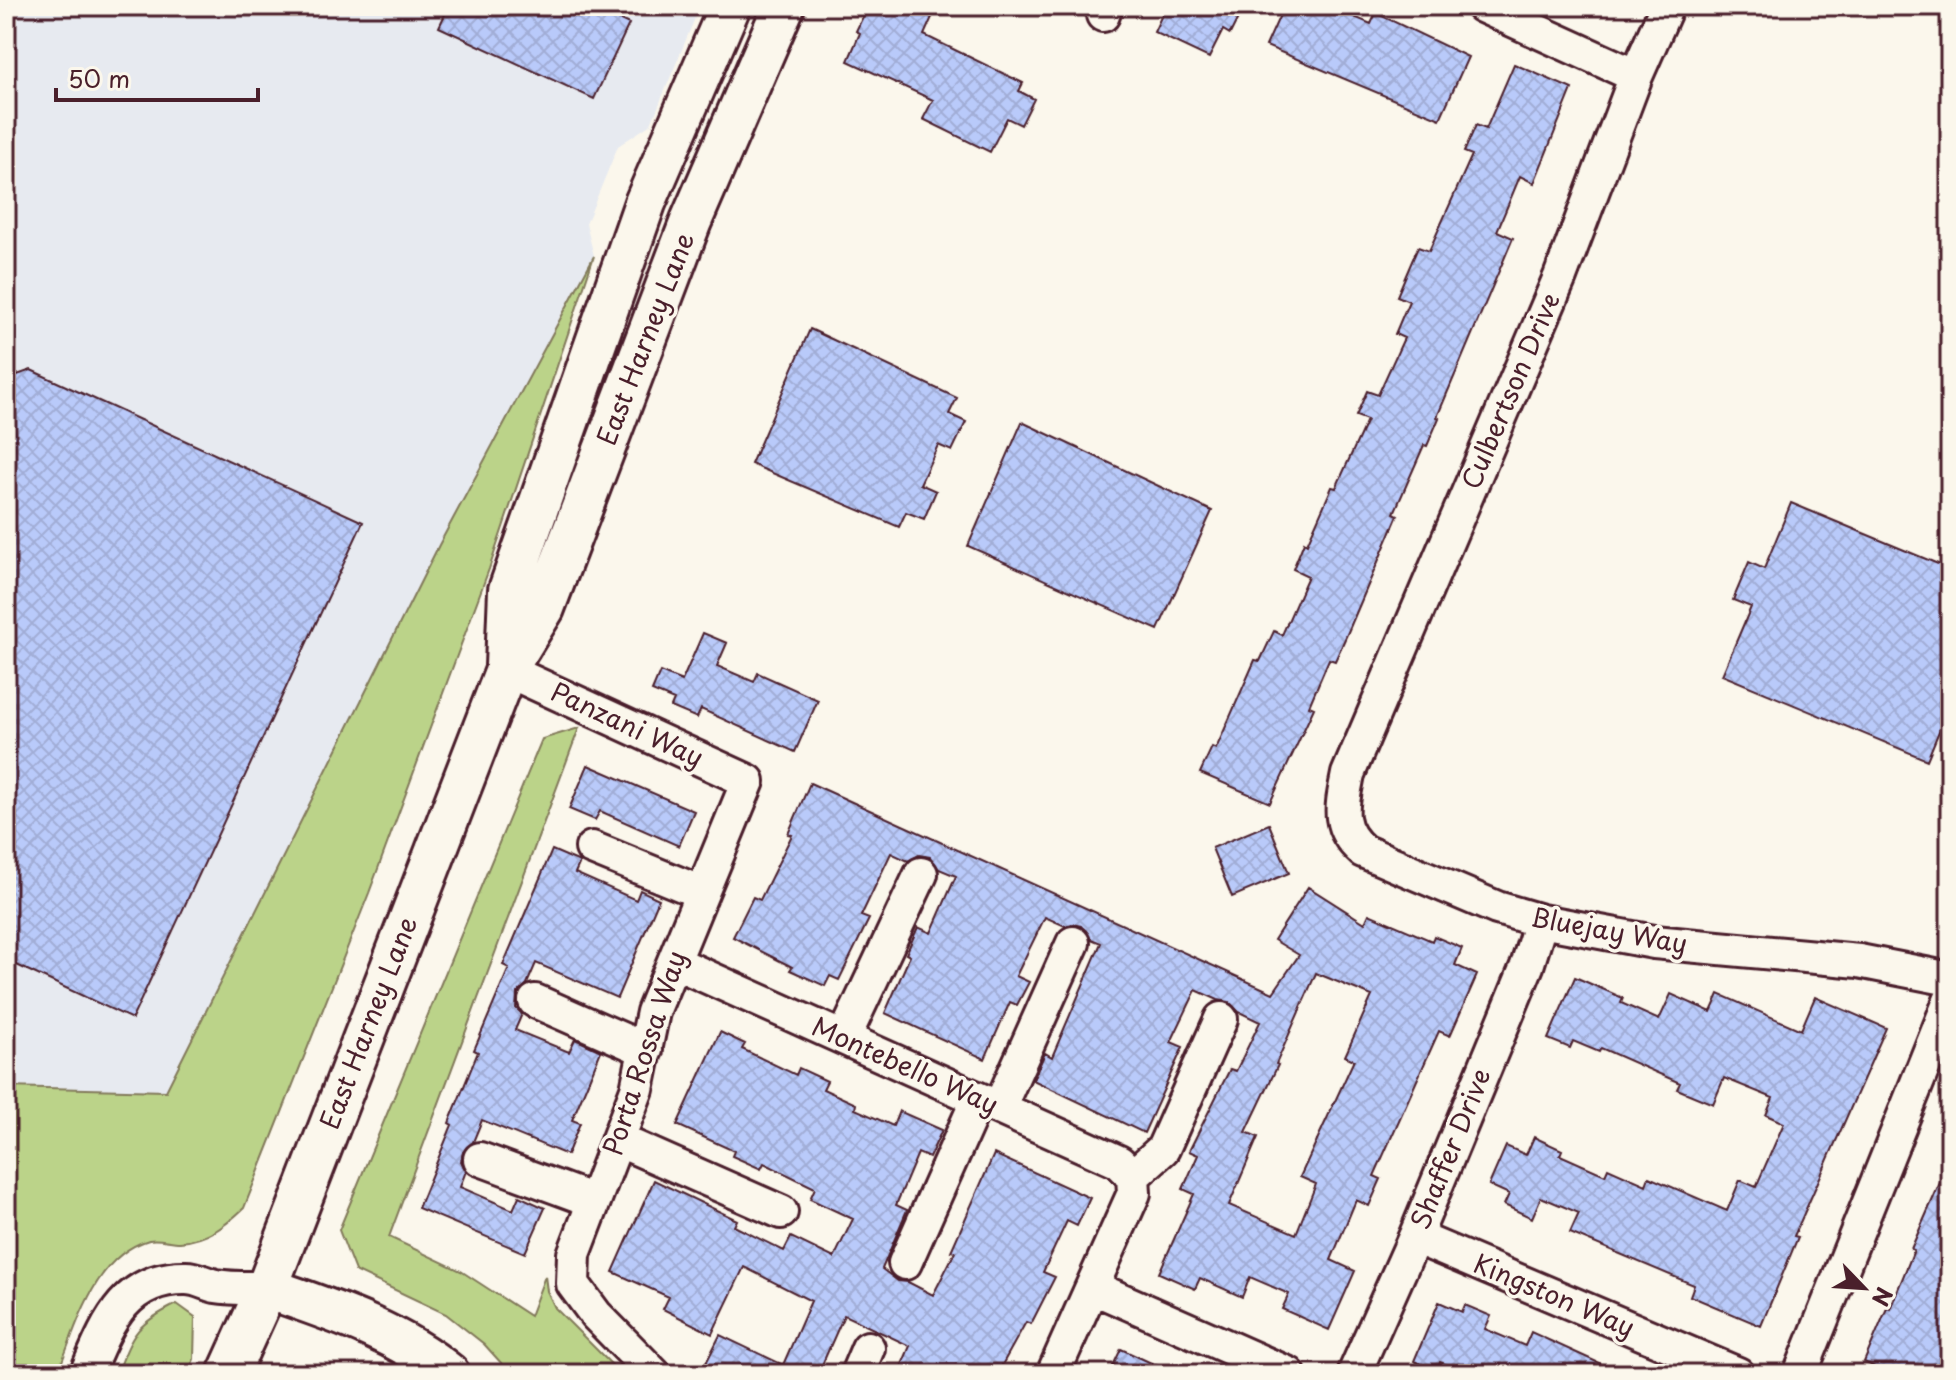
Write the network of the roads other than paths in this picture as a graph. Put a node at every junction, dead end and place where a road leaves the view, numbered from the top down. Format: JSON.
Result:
{"nodes":[{"id":1,"x":730,"y":6,"type":"edge"},
{"id":2,"x":784,"y":6,"type":"edge"},
{"id":3,"x":1482,"y":6,"type":"edge"},
{"id":4,"x":1667,"y":6,"type":"edge"},
{"id":5,"x":1636,"y":76,"type":"junction"},
{"id":6,"x":506,"y":670,"type":"junction"},
{"id":7,"x":1348,"y":774,"type":"joint"},
{"id":8,"x":748,"y":781,"type":"joint"},
{"id":9,"x":592,"y":848,"type":"dead end"},
{"id":10,"x":921,"y":874,"type":"dead end"},
{"id":11,"x":702,"y":893,"type":"junction"},
{"id":12,"x":1541,"y":921,"type":"junction"},
{"id":13,"x":1073,"y":943,"type":"dead end"},
{"id":14,"x":674,"y":962,"type":"junction"},
{"id":15,"x":1950,"y":979,"type":"edge"},
{"id":16,"x":535,"y":1001,"type":"dead end"},
{"id":17,"x":1950,"y":1001,"type":"edge"},
{"id":18,"x":1221,"y":1019,"type":"dead end"},
{"id":19,"x":844,"y":1038,"type":"junction"},
{"id":20,"x":646,"y":1050,"type":"junction"},
{"id":21,"x":988,"y":1104,"type":"junction"},
{"id":22,"x":618,"y":1140,"type":"junction"},
{"id":23,"x":480,"y":1159,"type":"dead end"},
{"id":24,"x":1133,"y":1176,"type":"junction"},
{"id":25,"x":594,"y":1201,"type":"junction"},
{"id":26,"x":781,"y":1212,"type":"dead end"},
{"id":27,"x":1415,"y":1237,"type":"junction"},
{"id":28,"x":905,"y":1263,"type":"dead end"},
{"id":29,"x":1092,"y":1287,"type":"junction"},
{"id":30,"x":267,"y":1288,"type":"junction"},
{"id":31,"x":86,"y":1374,"type":"edge"},
{"id":32,"x":228,"y":1374,"type":"edge"},
{"id":33,"x":449,"y":1374,"type":"edge"},
{"id":34,"x":654,"y":1374,"type":"edge"},
{"id":35,"x":1053,"y":1374,"type":"edge"},
{"id":36,"x":1289,"y":1374,"type":"edge"},
{"id":37,"x":1354,"y":1374,"type":"edge"},
{"id":38,"x":1738,"y":1374,"type":"edge"},
{"id":39,"x":1800,"y":1374,"type":"edge"}],
"edges":[{"from":1,"to":6,"type":"main road","name":"East Harney Lane"},
{"from":2,"to":6,"type":"main road","name":"East Harney Lane"},
{"from":3,"to":5,"type":"street"},
{"from":4,"to":5,"type":"street","name":"Culbertson Drive"},
{"from":5,"to":7,"type":"street","name":"Culbertson Drive"},
{"from":6,"to":8,"type":"street","name":"Panzani Way"},
{"from":6,"to":30,"type":"main road","name":"East Harney Lane"},
{"from":7,"to":12,"type":"street","name":"Bluejay Way"},
{"from":8,"to":11,"type":"street","name":"Porta Rossa Way"},
{"from":9,"to":11,"type":"street"},
{"from":10,"to":19,"type":"street"},
{"from":11,"to":14,"type":"street","name":"Porta Rossa Way"},
{"from":12,"to":15,"type":"street","name":"Bluejay Way"},
{"from":12,"to":27,"type":"street","name":"Shaffer Drive"},
{"from":13,"to":21,"type":"street"},
{"from":14,"to":19,"type":"street","name":"Montebello Way"},
{"from":14,"to":20,"type":"street","name":"Porta Rossa Way"},
{"from":16,"to":20,"type":"street"},
{"from":17,"to":39,"type":"street"},
{"from":18,"to":24,"type":"street"},
{"from":19,"to":21,"type":"street","name":"Montebello Way"},
{"from":20,"to":22,"type":"street","name":"Porta Rossa Way"},
{"from":21,"to":24,"type":"street","name":"Montebello Way"},
{"from":21,"to":28,"type":"street"},
{"from":22,"to":25,"type":"street","name":"Porta Rossa Way"},
{"from":22,"to":26,"type":"street"},
{"from":23,"to":25,"type":"street"},
{"from":24,"to":29,"type":"street"},
{"from":25,"to":34,"type":"street","name":"Porta Rossa Way"},
{"from":27,"to":37,"type":"street","name":"Shaffer Drive"},
{"from":27,"to":38,"type":"street","name":"Kingston Way"},
{"from":29,"to":35,"type":"street"},
{"from":29,"to":36,"type":"street"},
{"from":30,"to":31,"type":"street"},
{"from":30,"to":32,"type":"main road","name":"East Harney Lane"},
{"from":30,"to":33,"type":"main road"}]}
